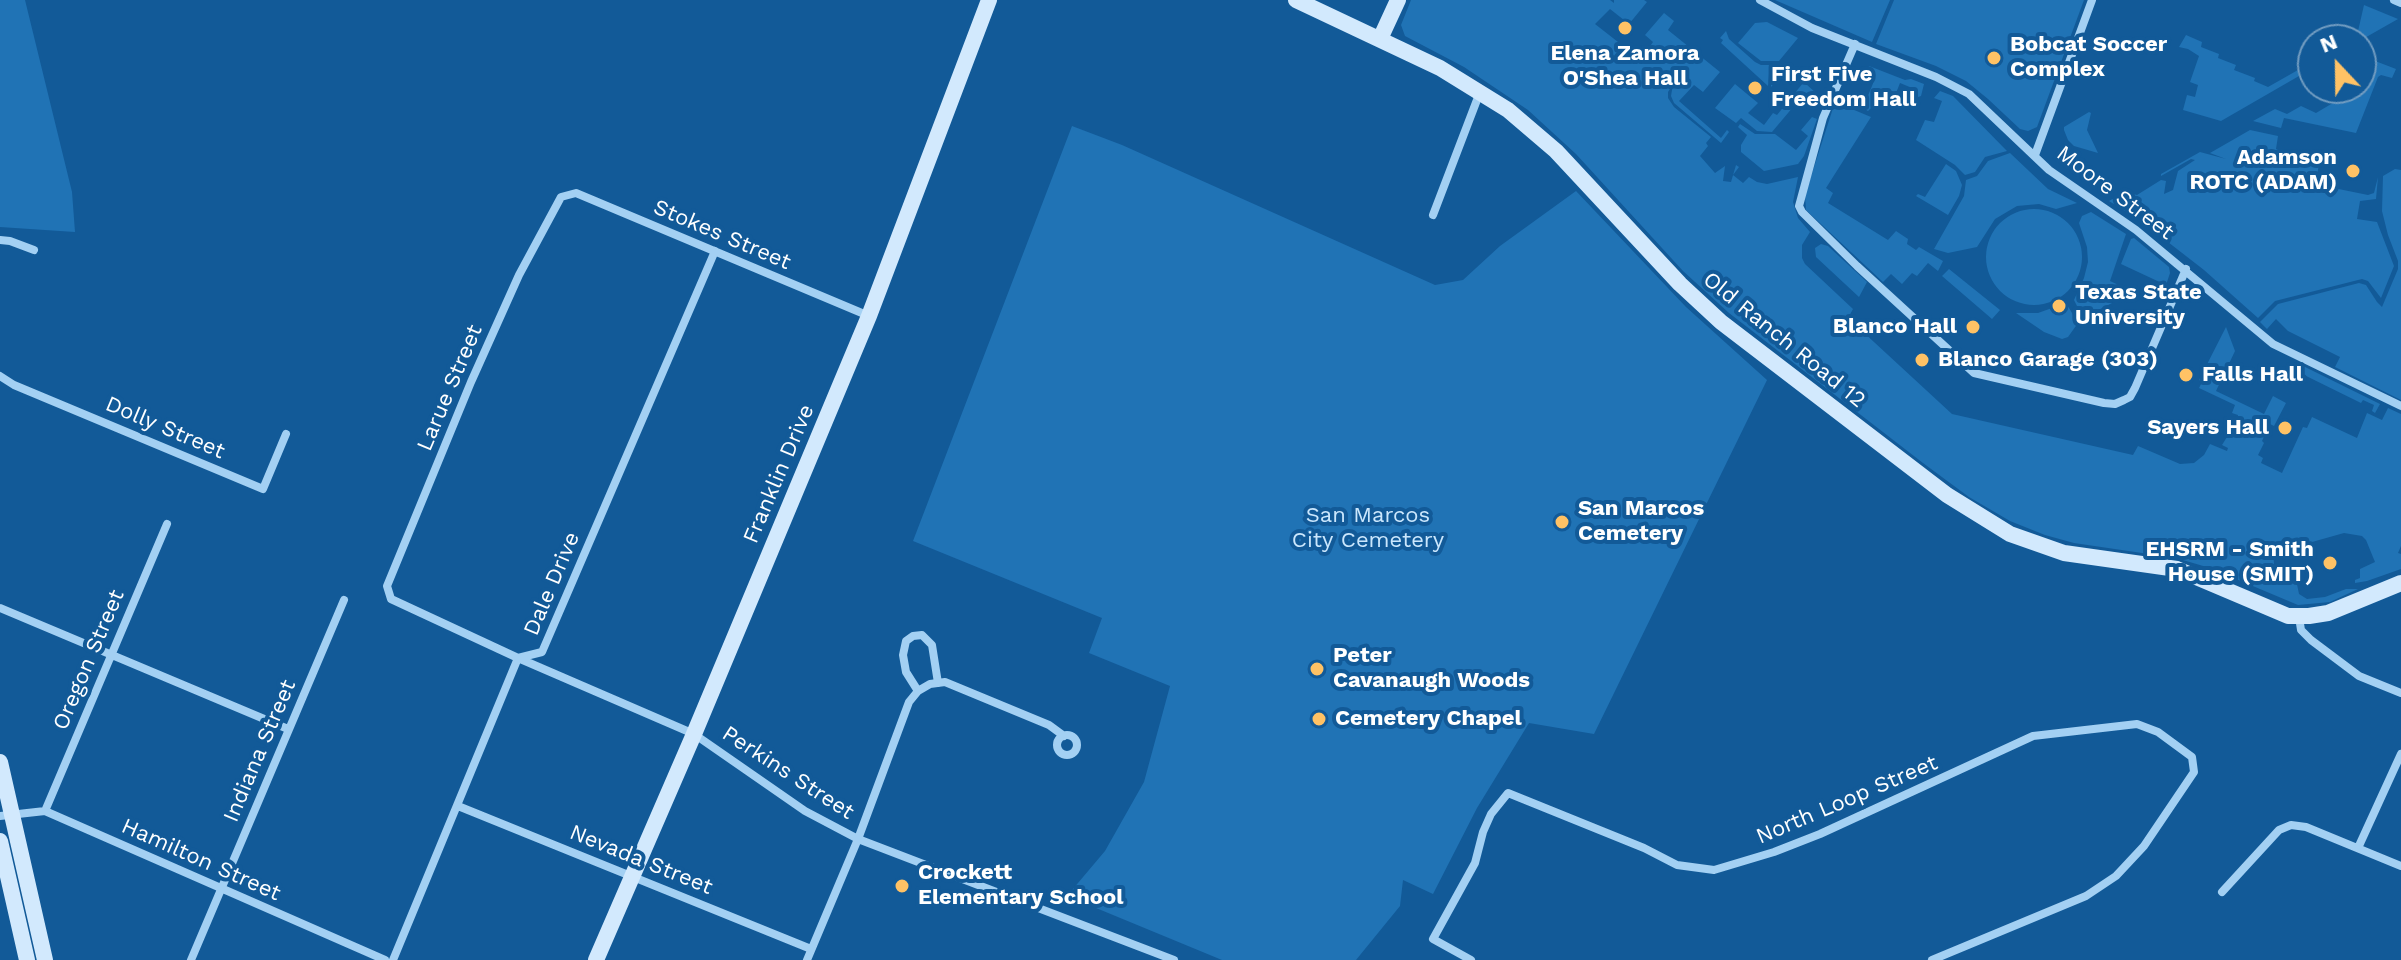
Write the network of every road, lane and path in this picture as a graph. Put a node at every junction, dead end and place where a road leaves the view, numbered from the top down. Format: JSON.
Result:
{"nodes":[{"id":1,"x":989,"y":0,"type":"edge"},
{"id":2,"x":1296,"y":0,"type":"edge"},
{"id":3,"x":1398,"y":0,"type":"edge"},
{"id":4,"x":1760,"y":0,"type":"edge"},
{"id":5,"x":2092,"y":0,"type":"edge"},
{"id":6,"x":2394,"y":0,"type":"edge"},
{"id":7,"x":2401,"y":3,"type":"edge"},
{"id":8,"x":1380,"y":39,"type":"junction"},
{"id":9,"x":1855,"y":44,"type":"junction"},
{"id":10,"x":1480,"y":91,"type":"junction"},
{"id":11,"x":2035,"y":155,"type":"junction"},
{"id":12,"x":561,"y":197,"type":"joint"},
{"id":13,"x":1433,"y":215,"type":"dead end"},
{"id":14,"x":0,"y":240,"type":"edge"},
{"id":15,"x":34,"y":250,"type":"dead end"},
{"id":16,"x":715,"y":251,"type":"junction"},
{"id":17,"x":2186,"y":269,"type":"junction"},
{"id":18,"x":869,"y":316,"type":"junction"},
{"id":19,"x":0,"y":376,"type":"edge"},
{"id":20,"x":2401,"y":406,"type":"edge"},
{"id":21,"x":286,"y":434,"type":"dead end"},
{"id":22,"x":167,"y":524,"type":"dead end"},
{"id":23,"x":2401,"y":583,"type":"edge"},
{"id":24,"x":391,"y":599,"type":"joint"},
{"id":25,"x":344,"y":600,"type":"dead end"},
{"id":26,"x":0,"y":608,"type":"edge"},
{"id":27,"x":2299,"y":617,"type":"junction"},
{"id":28,"x":111,"y":655,"type":"junction"},
{"id":29,"x":518,"y":658,"type":"junction"},
{"id":30,"x":938,"y":683,"type":"junction"},
{"id":31,"x":918,"y":691,"type":"junction"},
{"id":32,"x":2401,"y":693,"type":"edge"},
{"id":33,"x":288,"y":729,"type":"junction"},
{"id":34,"x":694,"y":734,"type":"junction"},
{"id":35,"x":1064,"y":736,"type":"dead end"},
{"id":36,"x":2401,"y":754,"type":"edge"},
{"id":37,"x":0,"y":762,"type":"edge"},
{"id":38,"x":458,"y":806,"type":"junction"},
{"id":39,"x":45,"y":811,"type":"junction"},
{"id":40,"x":6,"y":815,"type":"edge"},
{"id":41,"x":858,"y":839,"type":"junction"},
{"id":42,"x":0,"y":841,"type":"edge"},
{"id":43,"x":2358,"y":848,"type":"junction"},
{"id":44,"x":2401,"y":866,"type":"edge"},
{"id":45,"x":631,"y":875,"type":"junction"},
{"id":46,"x":222,"y":889,"type":"junction"},
{"id":47,"x":2222,"y":892,"type":"dead end"},
{"id":48,"x":811,"y":949,"type":"junction"},
{"id":49,"x":27,"y":960,"type":"edge"},
{"id":50,"x":45,"y":960,"type":"edge"},
{"id":51,"x":191,"y":960,"type":"edge"},
{"id":52,"x":385,"y":960,"type":"edge"},
{"id":53,"x":393,"y":960,"type":"edge"},
{"id":54,"x":596,"y":960,"type":"edge"},
{"id":55,"x":807,"y":960,"type":"edge"},
{"id":56,"x":1174,"y":960,"type":"edge"},
{"id":57,"x":1471,"y":960,"type":"edge"},
{"id":58,"x":1932,"y":960,"type":"edge"}],
"edges":[{"from":1,"to":18,"type":"street","name":"Franklin Drive"},
{"from":2,"to":8,"type":"street","name":"Old Ranch Road 12"},
{"from":3,"to":8,"type":"street"},
{"from":4,"to":9,"type":"street","name":"Moore Street"},
{"from":5,"to":11,"type":"street"},
{"from":6,"to":7,"type":"street"},
{"from":8,"to":10,"type":"street","name":"Old Ranch Road 12"},
{"from":9,"to":11,"type":"street","name":"Moore Street"},
{"from":9,"to":17,"type":"street"},
{"from":10,"to":13,"type":"street"},
{"from":10,"to":27,"type":"street","name":"Old Ranch Road 12"},
{"from":11,"to":17,"type":"street","name":"Moore Street"},
{"from":12,"to":16,"type":"street","name":"Stokes Street"},
{"from":12,"to":24,"type":"street","name":"Larue Street"},
{"from":14,"to":15,"type":"street"},
{"from":16,"to":18,"type":"street","name":"Stokes Street"},
{"from":16,"to":29,"type":"street","name":"Dale Drive"},
{"from":17,"to":20,"type":"street","name":"Moore Street"},
{"from":18,"to":34,"type":"street","name":"Franklin Drive"},
{"from":19,"to":21,"type":"street","name":"Dolly Street"},
{"from":22,"to":28,"type":"street","name":"Oregon Street"},
{"from":23,"to":27,"type":"street"},
{"from":24,"to":29,"type":"street","name":"Perkins Street"},
{"from":25,"to":33,"type":"street","name":"Indiana Street"},
{"from":26,"to":28,"type":"street"},
{"from":27,"to":32,"type":"street"},
{"from":28,"to":33,"type":"street"},
{"from":28,"to":39,"type":"street","name":"Oregon Street"},
{"from":29,"to":34,"type":"street","name":"Perkins Street"},
{"from":29,"to":38,"type":"street","name":"Dale Drive"},
{"from":30,"to":31,"type":"street"},
{"from":30,"to":31,"type":"street"},
{"from":30,"to":35,"type":"street"},
{"from":31,"to":41,"type":"street"},
{"from":33,"to":46,"type":"street","name":"Indiana Street"},
{"from":34,"to":41,"type":"street","name":"Perkins Street"},
{"from":34,"to":45,"type":"street","name":"Franklin Drive"},
{"from":36,"to":43,"type":"street"},
{"from":37,"to":40,"type":"street"},
{"from":38,"to":45,"type":"street","name":"Nevada Street"},
{"from":38,"to":53,"type":"street","name":"Dale Drive"},
{"from":39,"to":40,"type":"street","name":"Hamilton Street"},
{"from":39,"to":46,"type":"street","name":"Hamilton Street"},
{"from":40,"to":50,"type":"street"},
{"from":41,"to":48,"type":"street"},
{"from":41,"to":56,"type":"street","name":"Perkins Street"},
{"from":42,"to":49,"type":"street"},
{"from":43,"to":44,"type":"street"},
{"from":43,"to":47,"type":"street"},
{"from":45,"to":48,"type":"street","name":"Nevada Street"},
{"from":45,"to":54,"type":"street","name":"Franklin Drive"},
{"from":46,"to":51,"type":"street","name":"Indiana Street"},
{"from":46,"to":52,"type":"street","name":"Hamilton Street"},
{"from":48,"to":55,"type":"street"},
{"from":57,"to":58,"type":"street","name":"North Loop Street"}]}
